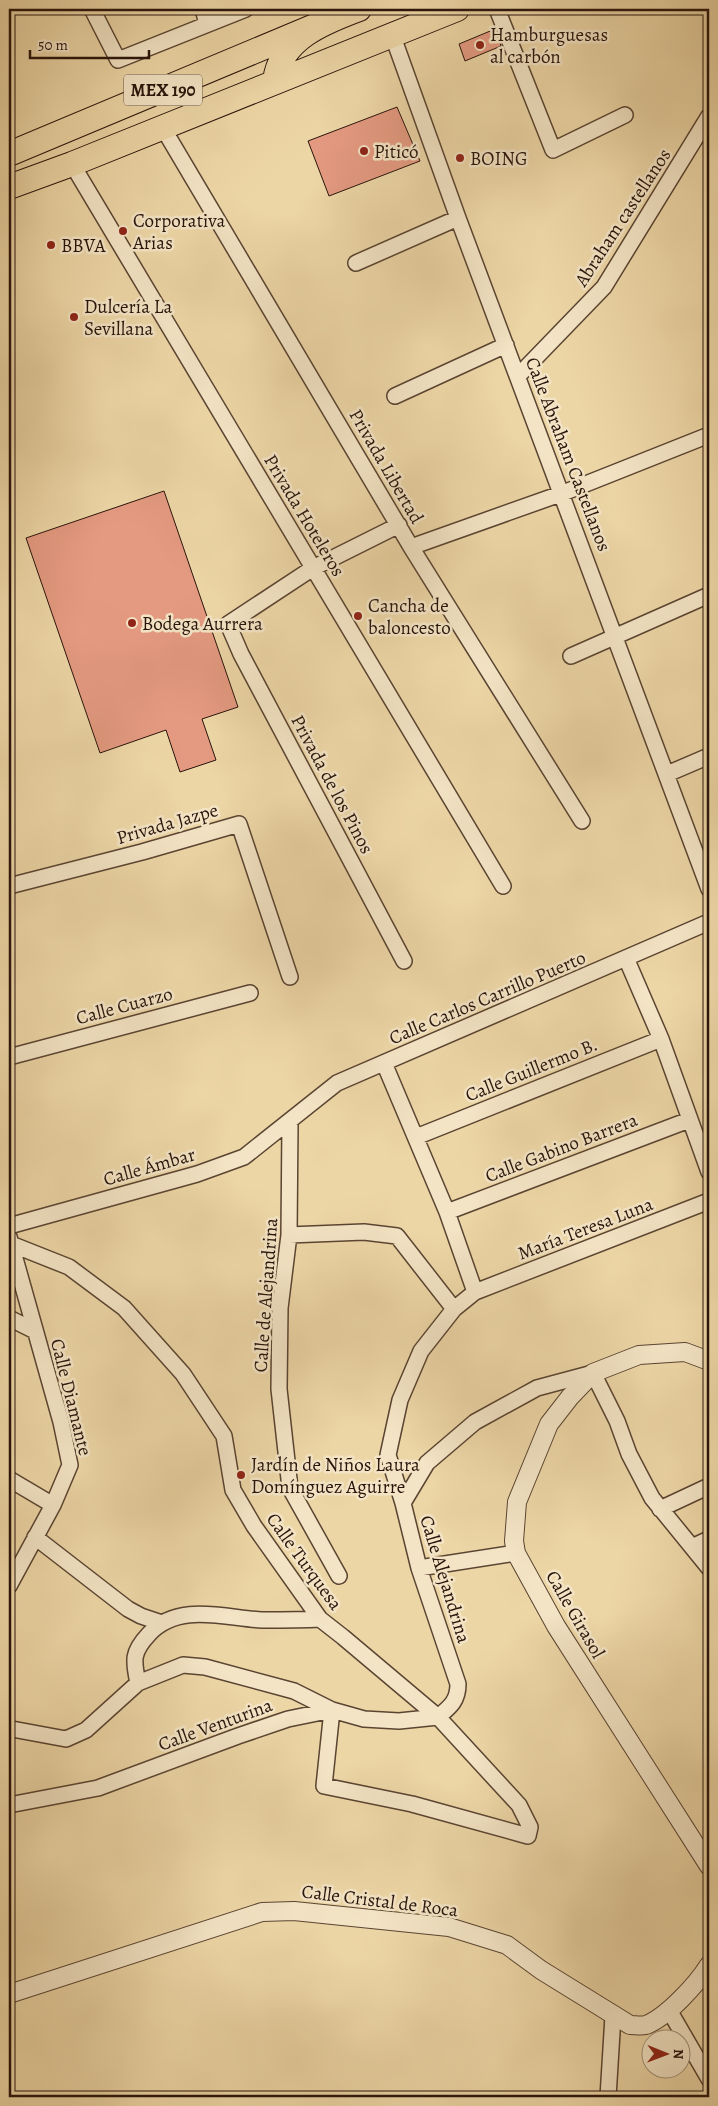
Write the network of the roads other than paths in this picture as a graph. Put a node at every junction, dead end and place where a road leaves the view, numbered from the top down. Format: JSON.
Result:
{"nodes":[{"id":1,"x":92,"y":9,"type":"edge"},
{"id":2,"x":203,"y":9,"type":"edge"},
{"id":3,"x":246,"y":9,"type":"edge"},
{"id":4,"x":359,"y":9,"type":"edge"},
{"id":5,"x":457,"y":9,"type":"edge"},
{"id":6,"x":497,"y":9,"type":"edge"},
{"id":7,"x":326,"y":18,"type":"edge"},
{"id":8,"x":207,"y":24,"type":"junction"},
{"id":9,"x":392,"y":34,"type":"junction"},
{"id":10,"x":275,"y":81,"type":"junction"},
{"id":11,"x":625,"y":115,"type":"dead end"},
{"id":12,"x":709,"y":116,"type":"edge"},
{"id":13,"x":163,"y":128,"type":"junction"},
{"id":14,"x":9,"y":154,"type":"edge"},
{"id":15,"x":72,"y":164,"type":"junction"},
{"id":16,"x":9,"y":187,"type":"edge"},
{"id":17,"x":458,"y":218,"type":"junction"},
{"id":18,"x":356,"y":263,"type":"dead end"},
{"id":19,"x":506,"y":345,"type":"junction"},
{"id":20,"x":518,"y":376,"type":"junction"},
{"id":21,"x":395,"y":396,"type":"dead end"},
{"id":22,"x":709,"y":435,"type":"edge"},
{"id":23,"x":563,"y":493,"type":"junction"},
{"id":24,"x":399,"y":525,"type":"junction"},
{"id":25,"x":411,"y":547,"type":"junction"},
{"id":26,"x":313,"y":568,"type":"junction"},
{"id":27,"x":709,"y":595,"type":"edge"},
{"id":28,"x":616,"y":637,"type":"junction"},
{"id":29,"x":571,"y":656,"type":"dead end"},
{"id":30,"x":709,"y":756,"type":"edge"},
{"id":31,"x":667,"y":774,"type":"junction"},
{"id":32,"x":582,"y":820,"type":"dead end"},
{"id":33,"x":9,"y":886,"type":"edge"},
{"id":34,"x":503,"y":886,"type":"dead end"},
{"id":35,"x":709,"y":889,"type":"edge"},
{"id":36,"x":709,"y":922,"type":"edge"},
{"id":37,"x":626,"y":958,"type":"junction"},
{"id":38,"x":404,"y":961,"type":"dead end"},
{"id":39,"x":290,"y":977,"type":"dead end"},
{"id":40,"x":250,"y":992,"type":"dead end"},
{"id":41,"x":661,"y":1039,"type":"junction"},
{"id":42,"x":9,"y":1057,"type":"edge"},
{"id":43,"x":384,"y":1063,"type":"junction"},
{"id":44,"x":689,"y":1120,"type":"junction"},
{"id":45,"x":290,"y":1123,"type":"junction"},
{"id":46,"x":416,"y":1137,"type":"junction"},
{"id":47,"x":709,"y":1172,"type":"edge"},
{"id":48,"x":709,"y":1201,"type":"edge"},
{"id":49,"x":447,"y":1212,"type":"junction"},
{"id":50,"x":9,"y":1226,"type":"edge"},
{"id":51,"x":289,"y":1235,"type":"junction"},
{"id":52,"x":9,"y":1242,"type":"edge"},
{"id":53,"x":475,"y":1292,"type":"junction"},
{"id":54,"x":454,"y":1309,"type":"junction"},
{"id":55,"x":9,"y":1318,"type":"edge"},
{"id":56,"x":35,"y":1331,"type":"junction"},
{"id":57,"x":709,"y":1361,"type":"edge"},
{"id":58,"x":593,"y":1373,"type":"junction"},
{"id":59,"x":9,"y":1479,"type":"edge"},
{"id":60,"x":706,"y":1487,"type":"dead end"},
{"id":61,"x":403,"y":1503,"type":"junction"},
{"id":62,"x":54,"y":1505,"type":"junction"},
{"id":63,"x":660,"y":1508,"type":"junction"},
{"id":64,"x":35,"y":1537,"type":"junction"},
{"id":65,"x":709,"y":1539,"type":"edge"},
{"id":66,"x":692,"y":1547,"type":"junction"},
{"id":67,"x":516,"y":1553,"type":"junction"},
{"id":68,"x":419,"y":1568,"type":"junction"},
{"id":69,"x":709,"y":1568,"type":"edge"},
{"id":70,"x":339,"y":1576,"type":"dead end"},
{"id":71,"x":9,"y":1586,"type":"edge"},
{"id":72,"x":320,"y":1620,"type":"junction"},
{"id":73,"x":162,"y":1623,"type":"junction"},
{"id":74,"x":138,"y":1683,"type":"junction"},
{"id":75,"x":332,"y":1710,"type":"junction"},
{"id":76,"x":438,"y":1717,"type":"junction"},
{"id":77,"x":10,"y":1728,"type":"edge"},
{"id":78,"x":9,"y":1805,"type":"edge"},
{"id":79,"x":709,"y":1866,"type":"edge"},
{"id":80,"x":709,"y":1965,"type":"edge"},
{"id":81,"x":9,"y":1994,"type":"edge"},
{"id":82,"x":669,"y":2010,"type":"junction"},
{"id":83,"x":613,"y":2016,"type":"junction"},
{"id":84,"x":709,"y":2079,"type":"edge"},
{"id":85,"x":608,"y":2097,"type":"edge"}],
"edges":[{"from":1,"to":8,"type":"street"},
{"from":2,"to":8,"type":"street"},
{"from":3,"to":8,"type":"street"},
{"from":4,"to":7,"type":"highway","number":"MEX 190"},
{"from":5,"to":9,"type":"highway","number":"MEX 190"},
{"from":6,"to":11,"type":"street"},
{"from":7,"to":10,"type":"highway"},
{"from":7,"to":14,"type":"highway","number":"MEX 190"},
{"from":9,"to":10,"type":"highway","number":"MEX 190"},
{"from":9,"to":17,"type":"street","name":"Calle Abraham Castellanos"},
{"from":10,"to":13,"type":"highway","number":"MEX 190"},
{"from":12,"to":20,"type":"street","name":"Abraham castellanos"},
{"from":13,"to":15,"type":"highway","number":"MEX 190"},
{"from":13,"to":24,"type":"street","name":"Privada Libertad"},
{"from":15,"to":16,"type":"highway","number":"MEX 190"},
{"from":15,"to":26,"type":"street","name":"Privada Hoteleros"},
{"from":17,"to":18,"type":"street"},
{"from":17,"to":19,"type":"street","name":"Calle Abraham Castellanos"},
{"from":19,"to":20,"type":"street","name":"Calle Abraham Castellanos"},
{"from":19,"to":21,"type":"street"},
{"from":20,"to":23,"type":"street","name":"Calle Abraham Castellanos"},
{"from":22,"to":23,"type":"street"},
{"from":23,"to":25,"type":"street"},
{"from":23,"to":28,"type":"street","name":"Calle Abraham Castellanos"},
{"from":24,"to":25,"type":"street","name":"Privada Libertad"},
{"from":24,"to":26,"type":"street"},
{"from":25,"to":32,"type":"street","name":"Privada Libertad"},
{"from":26,"to":34,"type":"street","name":"Privada Hoteleros"},
{"from":26,"to":38,"type":"street","name":"Privada de los Pinos"},
{"from":27,"to":28,"type":"street"},
{"from":28,"to":29,"type":"street"},
{"from":28,"to":31,"type":"street","name":"Calle Abraham Castellanos"},
{"from":30,"to":31,"type":"street"},
{"from":31,"to":35,"type":"street","name":"Calle Abraham Castellanos"},
{"from":33,"to":39,"type":"street","name":"Privada Jazpe"},
{"from":36,"to":37,"type":"street","name":"Calle Carlos Carrillo Puerto"},
{"from":37,"to":41,"type":"street"},
{"from":37,"to":43,"type":"street","name":"Calle Carlos Carrillo Puerto"},
{"from":40,"to":42,"type":"street","name":"Calle Cuarzo"},
{"from":41,"to":44,"type":"street"},
{"from":41,"to":46,"type":"street","name":"Calle Guillermo B."},
{"from":43,"to":45,"type":"street","name":"Calle Carlos Carrillo Puerto"},
{"from":43,"to":46,"type":"street"},
{"from":44,"to":47,"type":"street"},
{"from":44,"to":49,"type":"street","name":"Calle Gabino Barrera"},
{"from":45,"to":50,"type":"street","name":"Calle Ámbar"},
{"from":45,"to":51,"type":"street","name":"Calle de Alejandrina"},
{"from":46,"to":49,"type":"street"},
{"from":48,"to":53,"type":"street","name":"María Teresa Luna"},
{"from":49,"to":53,"type":"street"},
{"from":51,"to":54,"type":"street"},
{"from":51,"to":70,"type":"street","name":"Calle de Alejandrina"},
{"from":52,"to":56,"type":"street","name":"Calle Diamante"},
{"from":52,"to":72,"type":"street","name":"Calle Turquesa"},
{"from":53,"to":54,"type":"street","name":"Calle Alejandrina"},
{"from":54,"to":61,"type":"street","name":"Calle Alejandrina"},
{"from":55,"to":56,"type":"street"},
{"from":56,"to":62,"type":"street","name":"Calle Diamante"},
{"from":57,"to":58,"type":"street"},
{"from":58,"to":61,"type":"street"},
{"from":58,"to":63,"type":"street"},
{"from":58,"to":67,"type":"street","name":"Calle Girasol"},
{"from":59,"to":62,"type":"street"},
{"from":60,"to":63,"type":"street"},
{"from":61,"to":68,"type":"street","name":"Calle Alejandrina"},
{"from":62,"to":64,"type":"street","name":"Calle Diamante"},
{"from":63,"to":66,"type":"street"},
{"from":64,"to":71,"type":"street","name":"Calle Diamante"},
{"from":64,"to":73,"type":"street"},
{"from":65,"to":66,"type":"street"},
{"from":66,"to":69,"type":"street"},
{"from":67,"to":68,"type":"street"},
{"from":67,"to":79,"type":"street","name":"Calle Girasol"},
{"from":68,"to":76,"type":"street","name":"Calle Alejandrina"},
{"from":72,"to":73,"type":"street"},
{"from":72,"to":76,"type":"street","name":"Calle Turquesa"},
{"from":73,"to":74,"type":"street"},
{"from":74,"to":75,"type":"street"},
{"from":74,"to":77,"type":"street"},
{"from":75,"to":76,"type":"street","name":"Calle Venturina"},
{"from":75,"to":76,"type":"street","name":"Calle Turquesa"},
{"from":75,"to":78,"type":"street","name":"Calle Venturina"},
{"from":80,"to":82,"type":"street","name":"Calle Cristal de Roca"},
{"from":81,"to":83,"type":"street","name":"Calle Cristal de Roca"},
{"from":82,"to":83,"type":"street","name":"Calle Cristal de Roca"},
{"from":82,"to":84,"type":"street"},
{"from":83,"to":85,"type":"street"}]}
